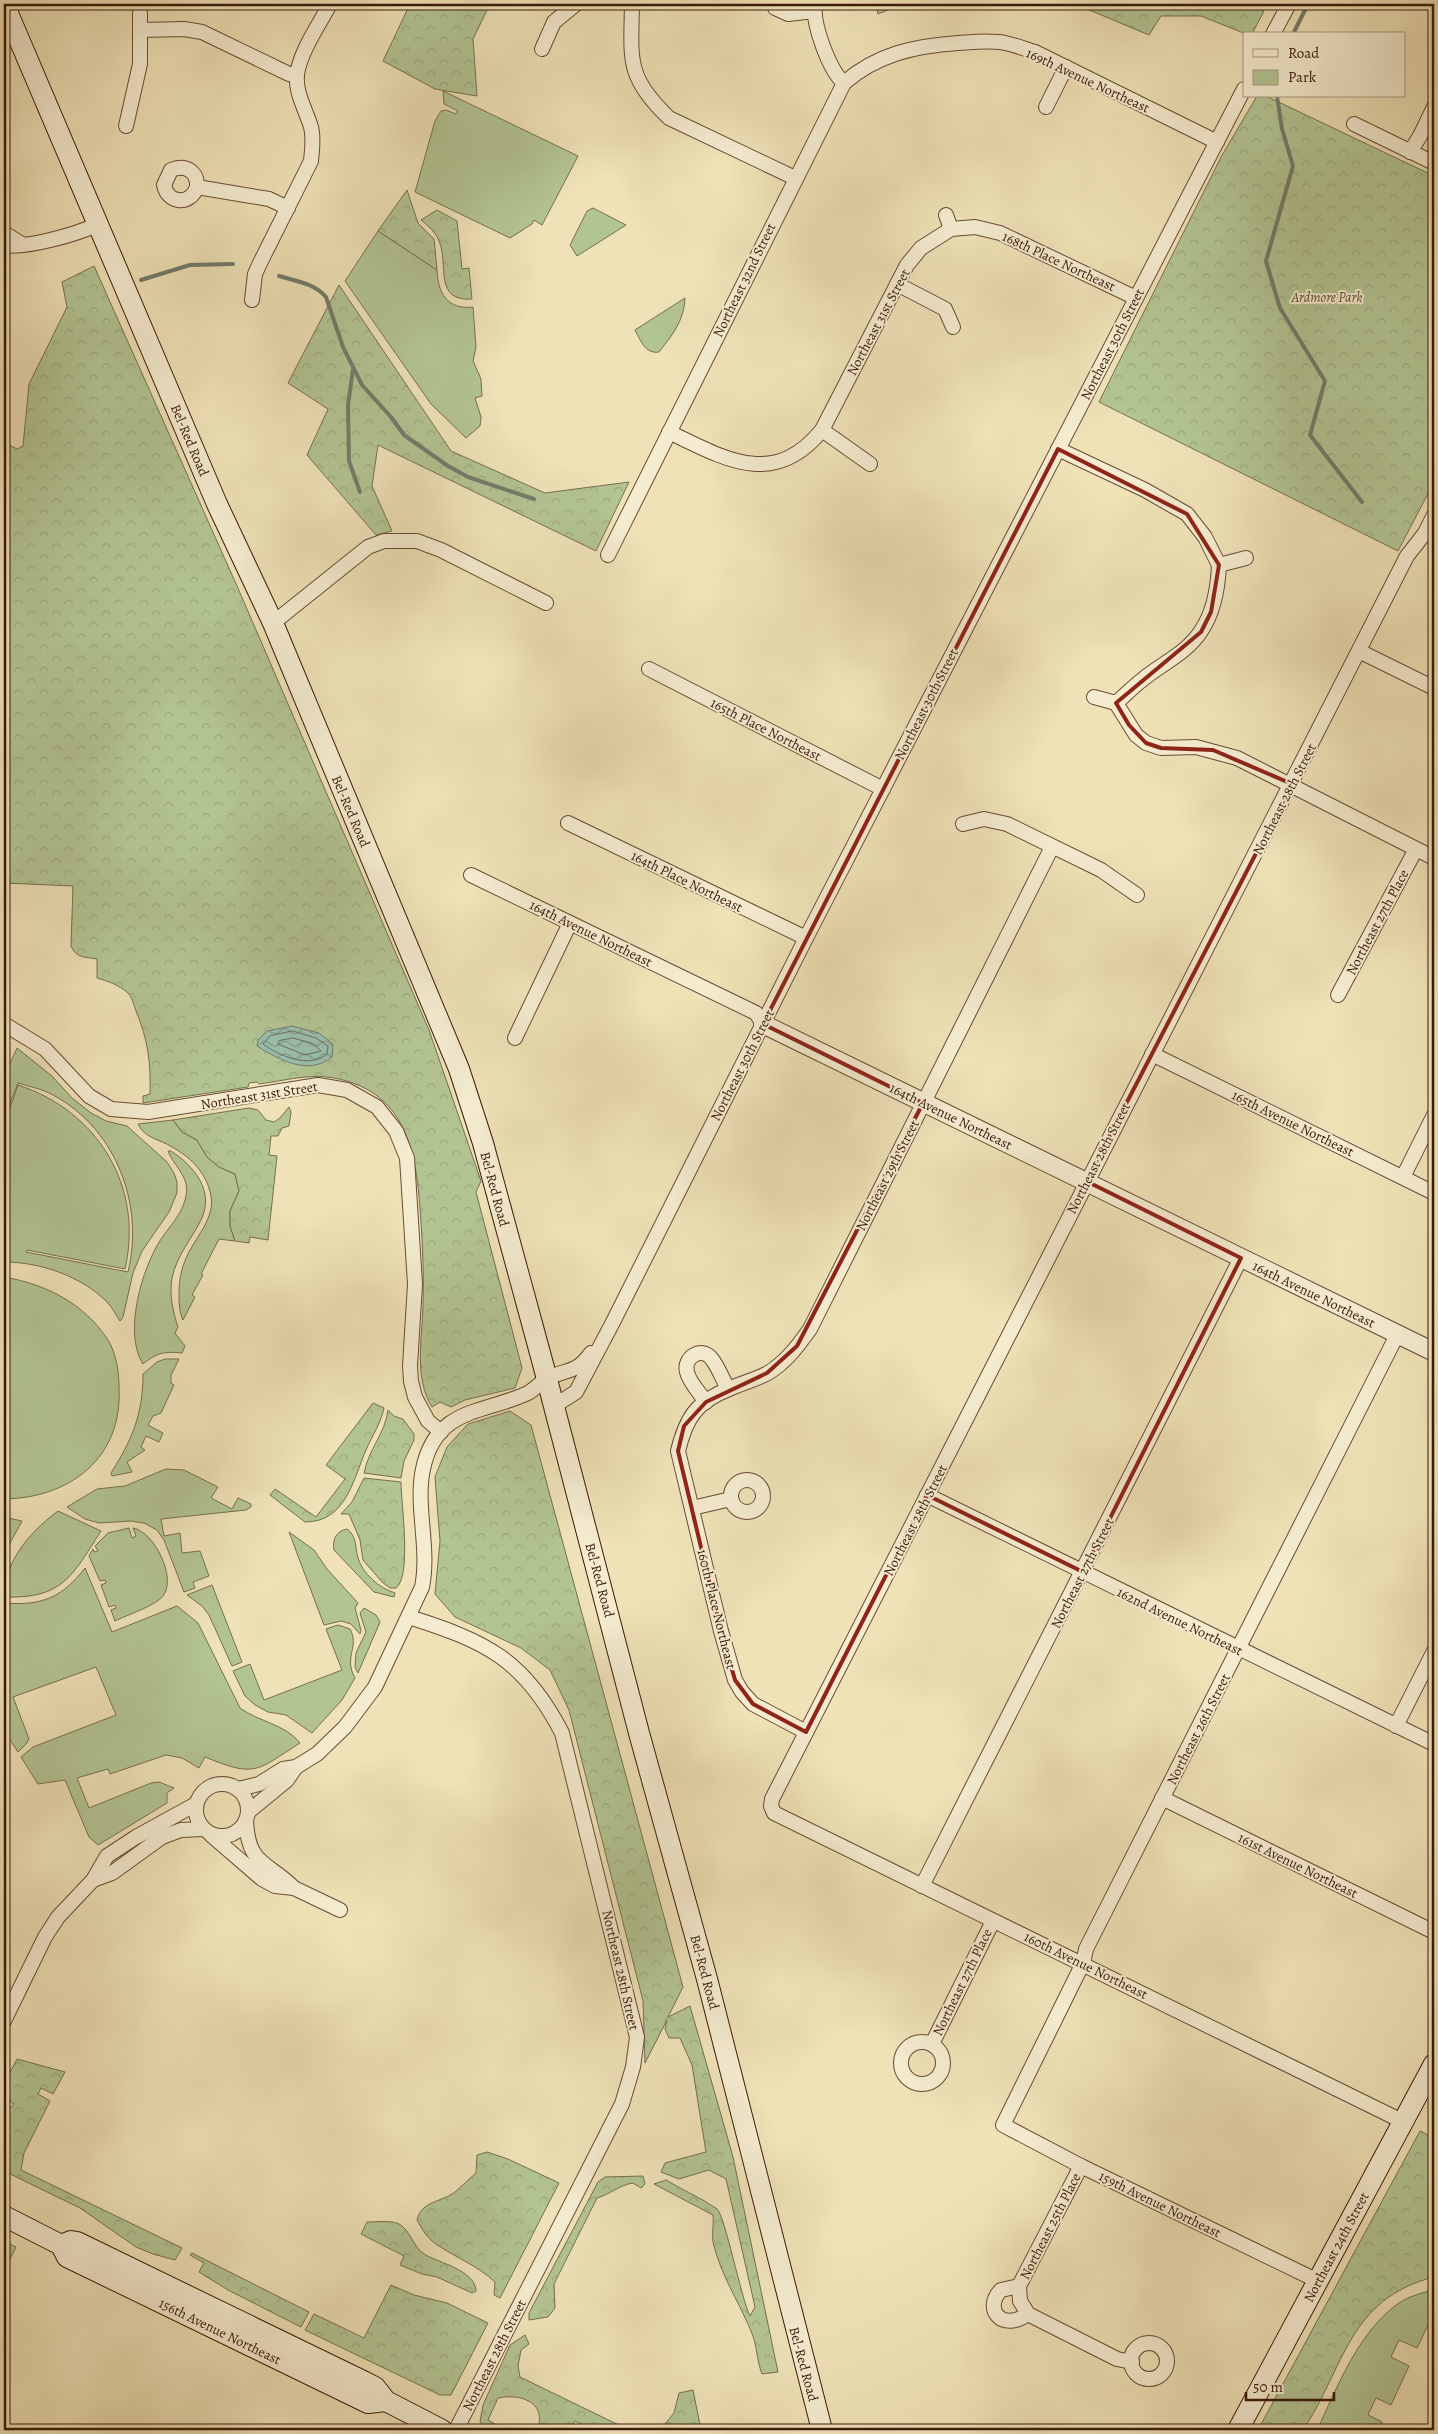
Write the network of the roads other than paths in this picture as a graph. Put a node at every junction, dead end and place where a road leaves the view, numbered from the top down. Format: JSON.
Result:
{"nodes":[{"id":1,"x":4,"y":4,"type":"edge"},
{"id":2,"x":330,"y":4,"type":"edge"},
{"id":3,"x":576,"y":4,"type":"edge"},
{"id":4,"x":632,"y":4,"type":"edge"},
{"id":5,"x":1289,"y":4,"type":"edge"},
{"id":6,"x":814,"y":7,"type":"edge"},
{"id":7,"x":775,"y":8,"type":"dead end"},
{"id":8,"x":140,"y":13,"type":"dead end"},
{"id":9,"x":140,"y":30,"type":"junction"},
{"id":10,"x":1274,"y":32,"type":"edge"},
{"id":11,"x":542,"y":49,"type":"dead end"},
{"id":12,"x":1066,"y":67,"type":"junction"},
{"id":13,"x":297,"y":75,"type":"junction"},
{"id":14,"x":844,"y":83,"type":"junction"},
{"id":15,"x":1243,"y":91,"type":"edge"},
{"id":16,"x":1046,"y":107,"type":"dead end"},
{"id":17,"x":1434,"y":107,"type":"edge"},
{"id":18,"x":1354,"y":124,"type":"dead end"},
{"id":19,"x":126,"y":126,"type":"dead end"},
{"id":20,"x":1217,"y":142,"type":"junction"},
{"id":21,"x":1410,"y":152,"type":"junction"},
{"id":22,"x":1434,"y":163,"type":"edge"},
{"id":23,"x":795,"y":178,"type":"junction"},
{"id":24,"x":197,"y":187,"type":"dead end"},
{"id":25,"x":288,"y":208,"type":"junction"},
{"id":26,"x":946,"y":215,"type":"dead end"},
{"id":27,"x":98,"y":224,"type":"junction"},
{"id":28,"x":951,"y":229,"type":"junction"},
{"id":29,"x":4,"y":233,"type":"edge"},
{"id":30,"x":22,"y":244,"type":"junction"},
{"id":31,"x":4,"y":245,"type":"edge"},
{"id":32,"x":897,"y":284,"type":"junction"},
{"id":33,"x":1136,"y":298,"type":"junction"},
{"id":34,"x":252,"y":300,"type":"dead end"},
{"id":35,"x":954,"y":327,"type":"dead end"},
{"id":36,"x":822,"y":430,"type":"junction"},
{"id":37,"x":669,"y":432,"type":"junction"},
{"id":38,"x":1058,"y":449,"type":"junction"},
{"id":39,"x":870,"y":464,"type":"dead end"},
{"id":40,"x":1434,"y":515,"type":"edge"},
{"id":41,"x":1430,"y":535,"type":"edge"},
{"id":42,"x":608,"y":555,"type":"dead end"},
{"id":43,"x":1246,"y":558,"type":"dead end"},
{"id":44,"x":1220,"y":565,"type":"junction"},
{"id":45,"x":546,"y":603,"type":"dead end"},
{"id":46,"x":273,"y":623,"type":"junction"},
{"id":47,"x":1359,"y":651,"type":"junction"},
{"id":48,"x":649,"y":669,"type":"dead end"},
{"id":49,"x":1434,"y":688,"type":"edge"},
{"id":50,"x":1094,"y":697,"type":"dead end"},
{"id":51,"x":1116,"y":704,"type":"junction"},
{"id":52,"x":1292,"y":784,"type":"junction"},
{"id":53,"x":883,"y":789,"type":"junction"},
{"id":54,"x":568,"y":823,"type":"dead end"},
{"id":55,"x":963,"y":824,"type":"dead end"},
{"id":56,"x":1052,"y":847,"type":"junction"},
{"id":57,"x":1416,"y":848,"type":"junction"},
{"id":58,"x":1434,"y":858,"type":"edge"},
{"id":59,"x":471,"y":875,"type":"dead end"},
{"id":60,"x":1137,"y":895,"type":"dead end"},
{"id":61,"x":570,"y":923,"type":"junction"},
{"id":62,"x":806,"y":938,"type":"junction"},
{"id":63,"x":1338,"y":995,"type":"dead end"},
{"id":64,"x":4,"y":1024,"type":"edge"},
{"id":65,"x":762,"y":1024,"type":"junction"},
{"id":66,"x":515,"y":1038,"type":"dead end"},
{"id":67,"x":1152,"y":1054,"type":"junction"},
{"id":68,"x":923,"y":1103,"type":"junction"},
{"id":69,"x":1434,"y":1115,"type":"edge"},
{"id":70,"x":1403,"y":1177,"type":"junction"},
{"id":71,"x":1086,"y":1181,"type":"junction"},
{"id":72,"x":1434,"y":1193,"type":"edge"},
{"id":73,"x":1241,"y":1258,"type":"junction"},
{"id":74,"x":613,"y":1322,"type":"junction"},
{"id":75,"x":1397,"y":1335,"type":"junction"},
{"id":76,"x":1434,"y":1352,"type":"edge"},
{"id":77,"x":546,"y":1379,"type":"junction"},
{"id":78,"x":728,"y":1389,"type":"junction"},
{"id":79,"x":706,"y":1402,"type":"junction"},
{"id":80,"x":554,"y":1406,"type":"junction"},
{"id":81,"x":684,"y":1426,"type":"joint"},
{"id":82,"x":441,"y":1432,"type":"junction"},
{"id":83,"x":927,"y":1495,"type":"junction"},
{"id":84,"x":731,"y":1499,"type":"dead end"},
{"id":85,"x":692,"y":1508,"type":"junction"},
{"id":86,"x":1083,"y":1572,"type":"junction"},
{"id":87,"x":409,"y":1617,"type":"junction"},
{"id":88,"x":1238,"y":1650,"type":"junction"},
{"id":89,"x":1434,"y":1651,"type":"edge"},
{"id":90,"x":1396,"y":1726,"type":"junction"},
{"id":91,"x":806,"y":1732,"type":"junction"},
{"id":92,"x":1434,"y":1744,"type":"edge"},
{"id":93,"x":296,"y":1766,"type":"junction"},
{"id":94,"x":238,"y":1789,"type":"junction"},
{"id":95,"x":1162,"y":1798,"type":"junction"},
{"id":96,"x":196,"y":1804,"type":"junction"},
{"id":97,"x":771,"y":1806,"type":"joint"},
{"id":98,"x":247,"y":1816,"type":"junction"},
{"id":99,"x":207,"y":1832,"type":"junction"},
{"id":100,"x":93,"y":1880,"type":"junction"},
{"id":101,"x":922,"y":1886,"type":"junction"},
{"id":102,"x":294,"y":1888,"type":"junction"},
{"id":103,"x":340,"y":1910,"type":"dead end"},
{"id":104,"x":993,"y":1921,"type":"junction"},
{"id":105,"x":1434,"y":1932,"type":"edge"},
{"id":106,"x":1083,"y":1963,"type":"junction"},
{"id":107,"x":4,"y":2021,"type":"edge"},
{"id":108,"x":932,"y":2044,"type":"dead end"},
{"id":109,"x":1434,"y":2064,"type":"edge"},
{"id":110,"x":1404,"y":2122,"type":"junction"},
{"id":111,"x":1003,"y":2125,"type":"joint"},
{"id":112,"x":1081,"y":2166,"type":"junction"},
{"id":113,"x":4,"y":2216,"type":"edge"},
{"id":114,"x":1318,"y":2280,"type":"junction"},
{"id":115,"x":1019,"y":2286,"type":"junction"},
{"id":116,"x":1028,"y":2314,"type":"junction"},
{"id":117,"x":1132,"y":2362,"type":"dead end"},
{"id":118,"x":442,"y":2430,"type":"edge"},
{"id":119,"x":456,"y":2430,"type":"edge"},
{"id":120,"x":822,"y":2430,"type":"edge"},
{"id":121,"x":1238,"y":2430,"type":"edge"}],
"edges":[{"from":1,"to":27,"type":"main road","name":"Bel-Red Road"},
{"from":2,"to":13,"type":"street"},
{"from":3,"to":11,"type":"street"},
{"from":4,"to":23,"type":"street"},
{"from":5,"to":10,"type":"street"},
{"from":6,"to":7,"type":"street"},
{"from":6,"to":14,"type":"street"},
{"from":8,"to":9,"type":"street"},
{"from":9,"to":13,"type":"street"},
{"from":9,"to":19,"type":"street"},
{"from":12,"to":14,"type":"street","name":"169th Avenue Northeast"},
{"from":12,"to":16,"type":"street"},
{"from":12,"to":20,"type":"street","name":"169th Avenue Northeast"},
{"from":13,"to":25,"type":"street"},
{"from":14,"to":23,"type":"street","name":"Northeast 32nd Street"},
{"from":15,"to":20,"type":"street","name":"Northeast 30th Street"},
{"from":17,"to":21,"type":"street"},
{"from":18,"to":21,"type":"street"},
{"from":20,"to":33,"type":"street","name":"Northeast 30th Street"},
{"from":21,"to":22,"type":"street"},
{"from":23,"to":37,"type":"street","name":"Northeast 32nd Street"},
{"from":24,"to":25,"type":"street"},
{"from":25,"to":34,"type":"street"},
{"from":26,"to":28,"type":"street"},
{"from":27,"to":30,"type":"street"},
{"from":27,"to":46,"type":"main road","name":"Bel-Red Road"},
{"from":28,"to":32,"type":"street","name":"Northeast 31st Street"},
{"from":28,"to":33,"type":"street","name":"168th Place Northeast"},
{"from":29,"to":30,"type":"street"},
{"from":30,"to":31,"type":"street"},
{"from":32,"to":35,"type":"street"},
{"from":32,"to":36,"type":"street","name":"Northeast 31st Street"},
{"from":33,"to":38,"type":"street","name":"Northeast 30th Street"},
{"from":36,"to":37,"type":"street","name":"Northeast 31st Street"},
{"from":36,"to":39,"type":"street"},
{"from":37,"to":42,"type":"street","name":"Northeast 32nd Street"},
{"from":38,"to":44,"type":"street"},
{"from":38,"to":53,"type":"street","name":"Northeast 30th Street"},
{"from":40,"to":41,"type":"street","name":"Northeast 28th Street"},
{"from":41,"to":47,"type":"street","name":"Northeast 28th Street"},
{"from":43,"to":44,"type":"street"},
{"from":44,"to":51,"type":"street"},
{"from":45,"to":46,"type":"street"},
{"from":46,"to":77,"type":"main road","name":"Bel-Red Road"},
{"from":47,"to":49,"type":"street"},
{"from":47,"to":52,"type":"street","name":"Northeast 28th Street"},
{"from":48,"to":53,"type":"street","name":"165th Place Northeast"},
{"from":50,"to":51,"type":"street"},
{"from":51,"to":52,"type":"street"},
{"from":52,"to":57,"type":"street"},
{"from":52,"to":67,"type":"street","name":"Northeast 28th Street"},
{"from":53,"to":62,"type":"street","name":"Northeast 30th Street"},
{"from":54,"to":62,"type":"street","name":"164th Place Northeast"},
{"from":55,"to":56,"type":"street"},
{"from":56,"to":60,"type":"street"},
{"from":56,"to":68,"type":"street","name":"Northeast 29th Street"},
{"from":57,"to":58,"type":"street"},
{"from":57,"to":63,"type":"street","name":"Northeast 27th Place"},
{"from":59,"to":61,"type":"street","name":"164th Avenue Northeast"},
{"from":61,"to":65,"type":"street","name":"164th Avenue Northeast"},
{"from":61,"to":66,"type":"street"},
{"from":62,"to":65,"type":"street","name":"Northeast 30th Street"},
{"from":64,"to":82,"type":"street","name":"Northeast 31st Street"},
{"from":65,"to":68,"type":"street","name":"164th Avenue Northeast"},
{"from":65,"to":74,"type":"street","name":"Northeast 30th Street"},
{"from":67,"to":70,"type":"street","name":"165th Avenue Northeast"},
{"from":67,"to":71,"type":"street","name":"Northeast 28th Street"},
{"from":68,"to":71,"type":"street","name":"164th Avenue Northeast"},
{"from":68,"to":78,"type":"street","name":"Northeast 29th Street"},
{"from":69,"to":70,"type":"street"},
{"from":70,"to":72,"type":"street","name":"165th Avenue Northeast"},
{"from":71,"to":73,"type":"street","name":"164th Avenue Northeast"},
{"from":71,"to":83,"type":"street","name":"Northeast 28th Street"},
{"from":73,"to":75,"type":"street","name":"164th Avenue Northeast"},
{"from":73,"to":86,"type":"street","name":"Northeast 27th Street"},
{"from":74,"to":77,"type":"street","name":"Northeast 30th Street"},
{"from":74,"to":80,"type":"street","name":"Northeast 30th Street"},
{"from":75,"to":76,"type":"street","name":"164th Avenue Northeast"},
{"from":75,"to":88,"type":"street","name":"Northeast 26th Street"},
{"from":77,"to":80,"type":"main road","name":"Bel-Red Road"},
{"from":77,"to":82,"type":"street","name":"Northeast 30th Street"},
{"from":78,"to":79,"type":"street","name":"Northeast 29th Street"},
{"from":78,"to":79,"type":"street"},
{"from":79,"to":81,"type":"street","name":"Northeast 29th Street"},
{"from":80,"to":120,"type":"main road","name":"Bel-Red Road"},
{"from":81,"to":85,"type":"street","name":"160th Place Northeast"},
{"from":82,"to":87,"type":"street"},
{"from":83,"to":86,"type":"street","name":"162nd Avenue Northeast"},
{"from":83,"to":91,"type":"street","name":"Northeast 28th Street"},
{"from":84,"to":85,"type":"street"},
{"from":85,"to":91,"type":"street","name":"160th Place Northeast"},
{"from":86,"to":88,"type":"street","name":"162nd Avenue Northeast"},
{"from":86,"to":101,"type":"street","name":"Northeast 27th Street"},
{"from":87,"to":93,"type":"street"},
{"from":87,"to":119,"type":"street","name":"Northeast 28th Street"},
{"from":88,"to":90,"type":"street","name":"162nd Avenue Northeast"},
{"from":88,"to":95,"type":"street","name":"Northeast 26th Street"},
{"from":89,"to":90,"type":"street"},
{"from":90,"to":92,"type":"street","name":"162nd Avenue Northeast"},
{"from":91,"to":97,"type":"street","name":"Northeast 28th Street"},
{"from":93,"to":94,"type":"street"},
{"from":93,"to":98,"type":"street"},
{"from":94,"to":96,"type":"street"},
{"from":94,"to":98,"type":"street"},
{"from":95,"to":105,"type":"street","name":"161st Avenue Northeast"},
{"from":95,"to":106,"type":"street","name":"Northeast 26th Street"},
{"from":96,"to":99,"type":"street"},
{"from":96,"to":100,"type":"street"},
{"from":97,"to":101,"type":"street","name":"160th Avenue Northeast"},
{"from":98,"to":99,"type":"street"},
{"from":98,"to":102,"type":"street"},
{"from":99,"to":100,"type":"street"},
{"from":99,"to":102,"type":"street"},
{"from":100,"to":107,"type":"street"},
{"from":101,"to":104,"type":"street","name":"160th Avenue Northeast"},
{"from":102,"to":103,"type":"street"},
{"from":104,"to":106,"type":"street","name":"160th Avenue Northeast"},
{"from":104,"to":108,"type":"street","name":"Northeast 27th Place"},
{"from":106,"to":110,"type":"street","name":"160th Avenue Northeast"},
{"from":106,"to":111,"type":"street","name":"Northeast 26th Street"},
{"from":109,"to":110,"type":"main road","name":"Northeast 24th Street"},
{"from":110,"to":114,"type":"main road","name":"Northeast 24th Street"},
{"from":111,"to":112,"type":"street","name":"159th Avenue Northeast"},
{"from":112,"to":114,"type":"street","name":"159th Avenue Northeast"},
{"from":112,"to":115,"type":"street","name":"Northeast 25th Place"},
{"from":113,"to":118,"type":"main road","name":"156th Avenue Northeast"},
{"from":114,"to":121,"type":"main road","name":"Northeast 24th Street"},
{"from":115,"to":116,"type":"street","name":"Northeast 25th Place"},
{"from":115,"to":116,"type":"street","name":"Northeast 25th Place"},
{"from":116,"to":117,"type":"street"}]}
